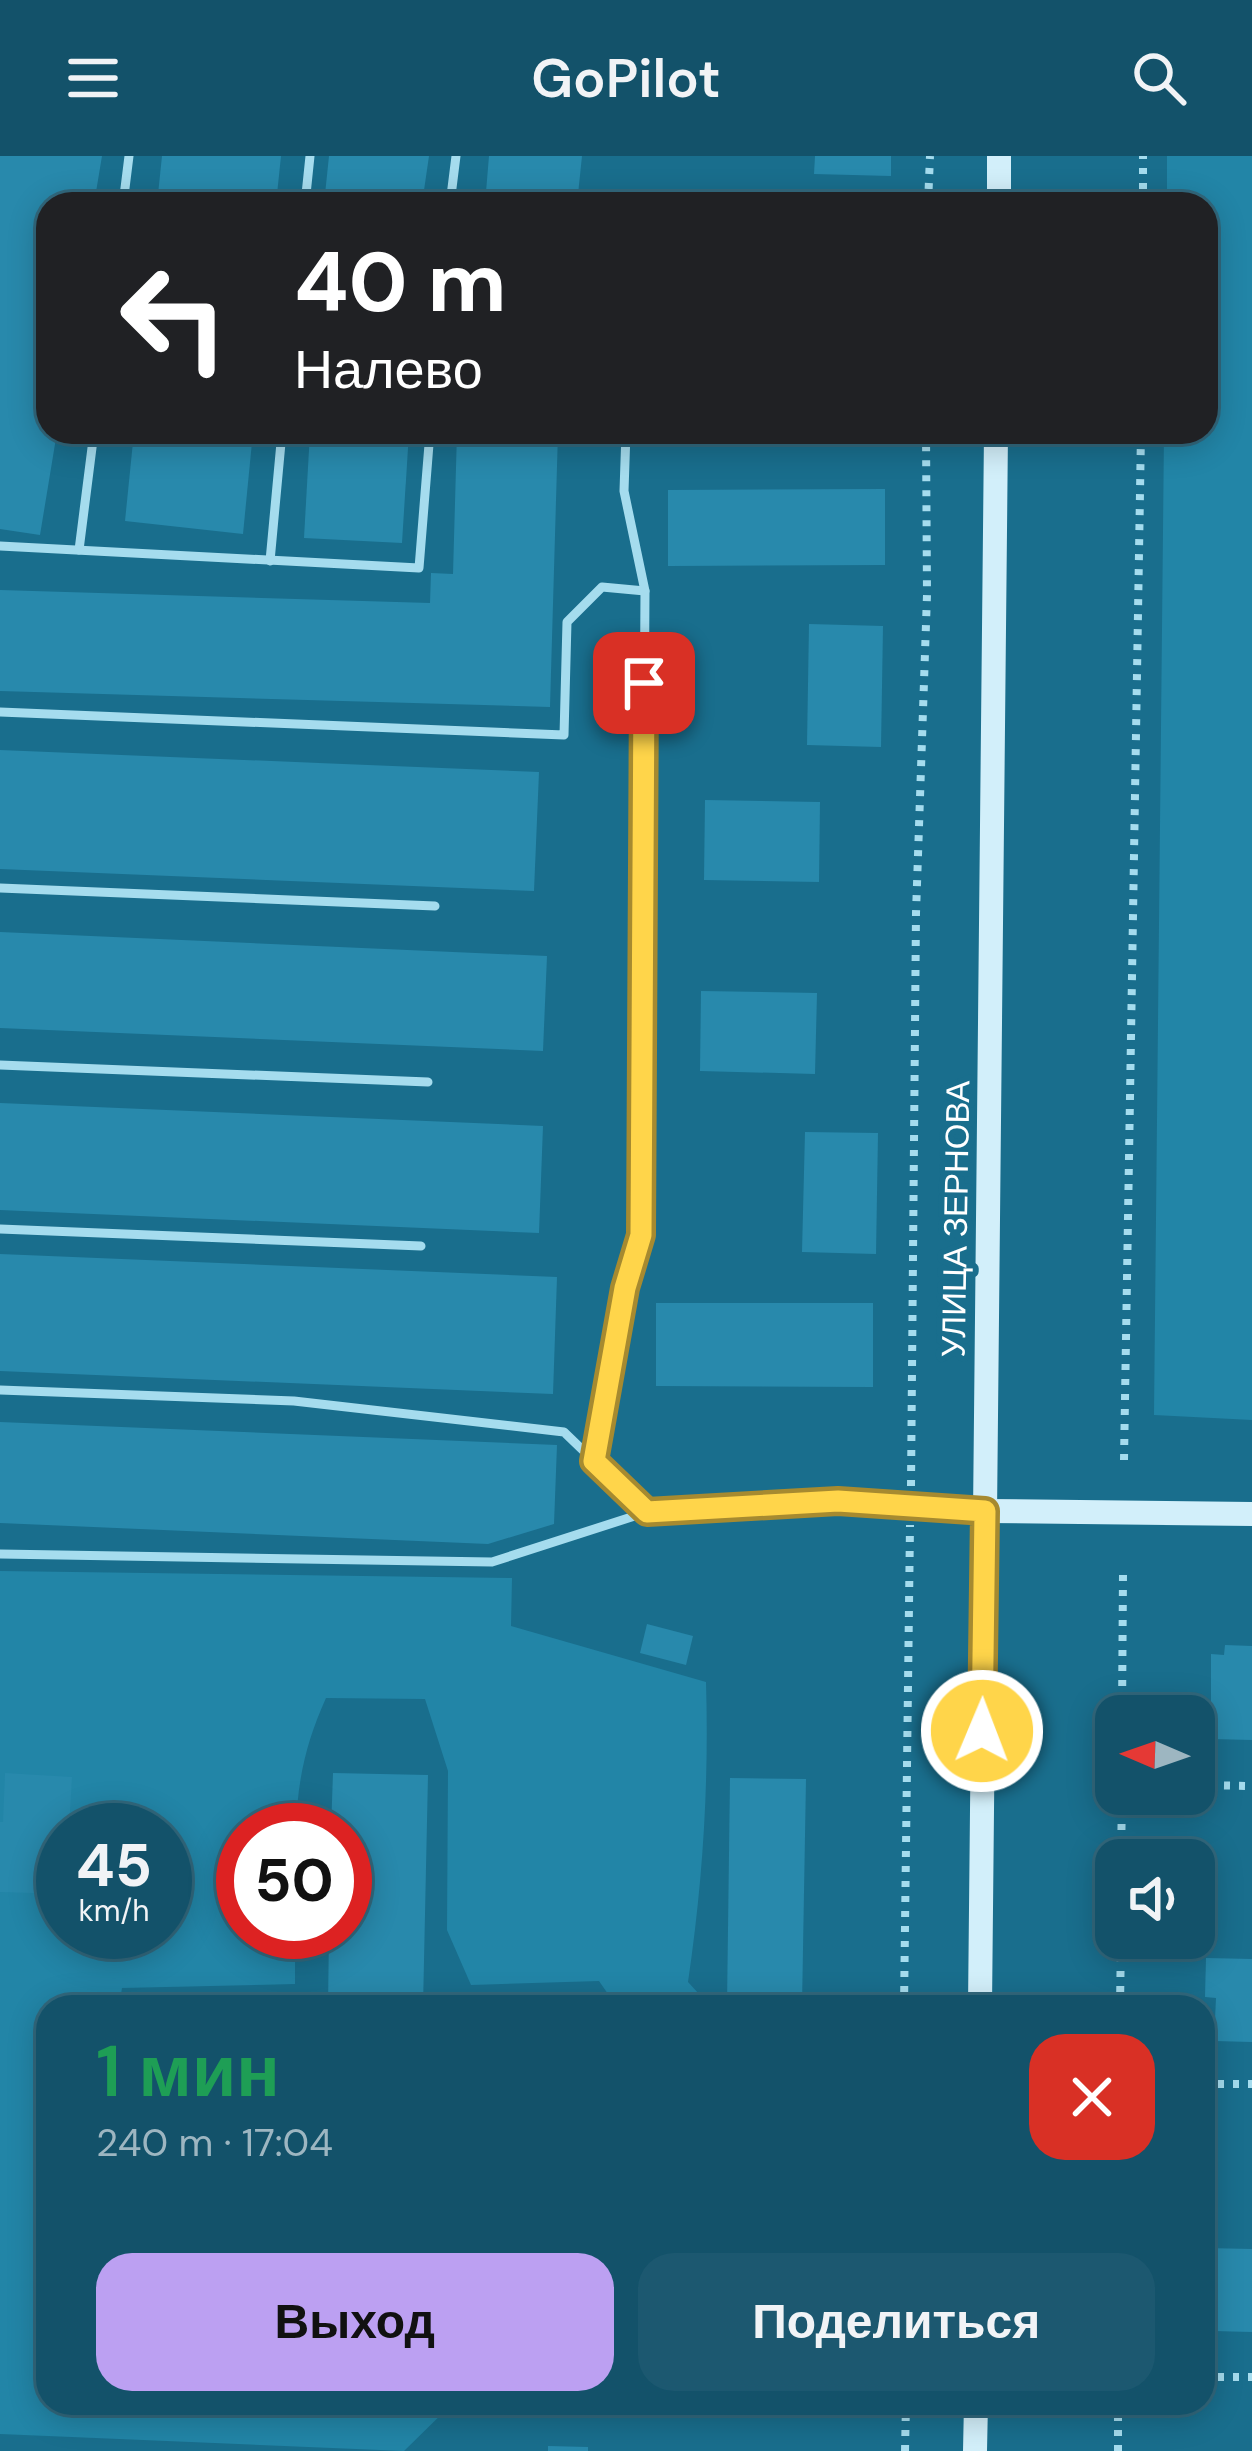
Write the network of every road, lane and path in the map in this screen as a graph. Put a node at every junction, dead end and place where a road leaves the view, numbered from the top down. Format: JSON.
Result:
{"nodes":[{"id":1,"x":129,"y":156,"type":"edge"},
{"id":2,"x":310,"y":156,"type":"edge"},
{"id":3,"x":456,"y":156,"type":"edge"},
{"id":4,"x":930,"y":156,"type":"edge"},
{"id":5,"x":1000,"y":156,"type":"edge"},
{"id":6,"x":1143,"y":156,"type":"edge"},
{"id":7,"x":124,"y":192,"type":"edge"},
{"id":8,"x":306,"y":192,"type":"edge"},
{"id":9,"x":452,"y":192,"type":"edge"},
{"id":10,"x":928,"y":192,"type":"edge"},
{"id":11,"x":999,"y":192,"type":"edge"},
{"id":12,"x":1143,"y":192,"type":"edge"},
{"id":13,"x":92,"y":444,"type":"edge"},
{"id":14,"x":281,"y":444,"type":"edge"},
{"id":15,"x":429,"y":444,"type":"edge"},
{"id":16,"x":626,"y":444,"type":"edge"},
{"id":17,"x":926,"y":444,"type":"edge"},
{"id":18,"x":997,"y":444,"type":"edge"},
{"id":19,"x":1141,"y":444,"type":"edge"},
{"id":20,"x":0,"y":546,"type":"edge"},
{"id":21,"x":79,"y":550,"type":"junction"},
{"id":22,"x":269,"y":561,"type":"junction"},
{"id":23,"x":645,"y":591,"type":"junction"},
{"id":24,"x":0,"y":712,"type":"edge"},
{"id":25,"x":0,"y":888,"type":"edge"},
{"id":26,"x":435,"y":906,"type":"dead end"},
{"id":27,"x":0,"y":1064,"type":"edge"},
{"id":28,"x":428,"y":1082,"type":"dead end"},
{"id":29,"x":0,"y":1228,"type":"edge"},
{"id":30,"x":421,"y":1246,"type":"dead end"},
{"id":31,"x":0,"y":1390,"type":"edge"},
{"id":32,"x":1124,"y":1460,"type":"dead end"},
{"id":33,"x":594,"y":1461,"type":"junction"},
{"id":34,"x":910,"y":1505,"type":"junction"},
{"id":35,"x":985,"y":1511,"type":"junction"},
{"id":36,"x":647,"y":1512,"type":"junction"},
{"id":37,"x":1252,"y":1514,"type":"edge"},
{"id":38,"x":0,"y":1554,"type":"edge"},
{"id":39,"x":1123,"y":1574,"type":"dead end"},
{"id":40,"x":1122,"y":1695,"type":"edge"},
{"id":41,"x":1215,"y":1785,"type":"edge"},
{"id":42,"x":1252,"y":1786,"type":"edge"},
{"id":43,"x":1121,"y":1959,"type":"edge"},
{"id":44,"x":904,"y":1995,"type":"edge"},
{"id":45,"x":980,"y":1995,"type":"edge"},
{"id":46,"x":1120,"y":1995,"type":"edge"},
{"id":47,"x":1215,"y":2084,"type":"edge"},
{"id":48,"x":1252,"y":2084,"type":"edge"},
{"id":49,"x":1215,"y":2377,"type":"edge"},
{"id":50,"x":1252,"y":2377,"type":"edge"},
{"id":51,"x":906,"y":2415,"type":"edge"},
{"id":52,"x":976,"y":2415,"type":"edge"},
{"id":53,"x":1118,"y":2415,"type":"edge"},
{"id":54,"x":905,"y":2451,"type":"edge"},
{"id":55,"x":975,"y":2451,"type":"edge"},
{"id":56,"x":1118,"y":2451,"type":"edge"}],
"edges":[{"from":1,"to":7,"type":"lane"},
{"from":2,"to":8,"type":"lane"},
{"from":3,"to":9,"type":"lane"},
{"from":4,"to":10,"type":"path"},
{"from":5,"to":11,"type":"main road"},
{"from":6,"to":12,"type":"path"},
{"from":13,"to":21,"type":"lane"},
{"from":14,"to":22,"type":"lane"},
{"from":15,"to":22,"type":"lane"},
{"from":16,"to":23,"type":"lane"},
{"from":17,"to":34,"type":"path"},
{"from":18,"to":35,"type":"main road","name":"УЛИЦА ЗЕРНОВА"},
{"from":19,"to":32,"type":"path"},
{"from":20,"to":21,"type":"lane"},
{"from":21,"to":22,"type":"lane"},
{"from":23,"to":24,"type":"lane"},
{"from":23,"to":33,"type":"lane"},
{"from":25,"to":26,"type":"lane"},
{"from":27,"to":28,"type":"lane"},
{"from":29,"to":30,"type":"lane"},
{"from":31,"to":33,"type":"lane"},
{"from":33,"to":36,"type":"lane"},
{"from":34,"to":35,"type":"lane"},
{"from":34,"to":36,"type":"lane"},
{"from":34,"to":44,"type":"path"},
{"from":35,"to":37,"type":"main road"},
{"from":35,"to":45,"type":"main road","name":"УЛИЦА ЗЕРНОВА"},
{"from":36,"to":38,"type":"lane"},
{"from":39,"to":40,"type":"path"},
{"from":41,"to":42,"type":"path"},
{"from":43,"to":46,"type":"path"},
{"from":47,"to":48,"type":"path"},
{"from":49,"to":50,"type":"path"},
{"from":51,"to":54,"type":"path"},
{"from":52,"to":55,"type":"main road"},
{"from":53,"to":56,"type":"path"}]}
